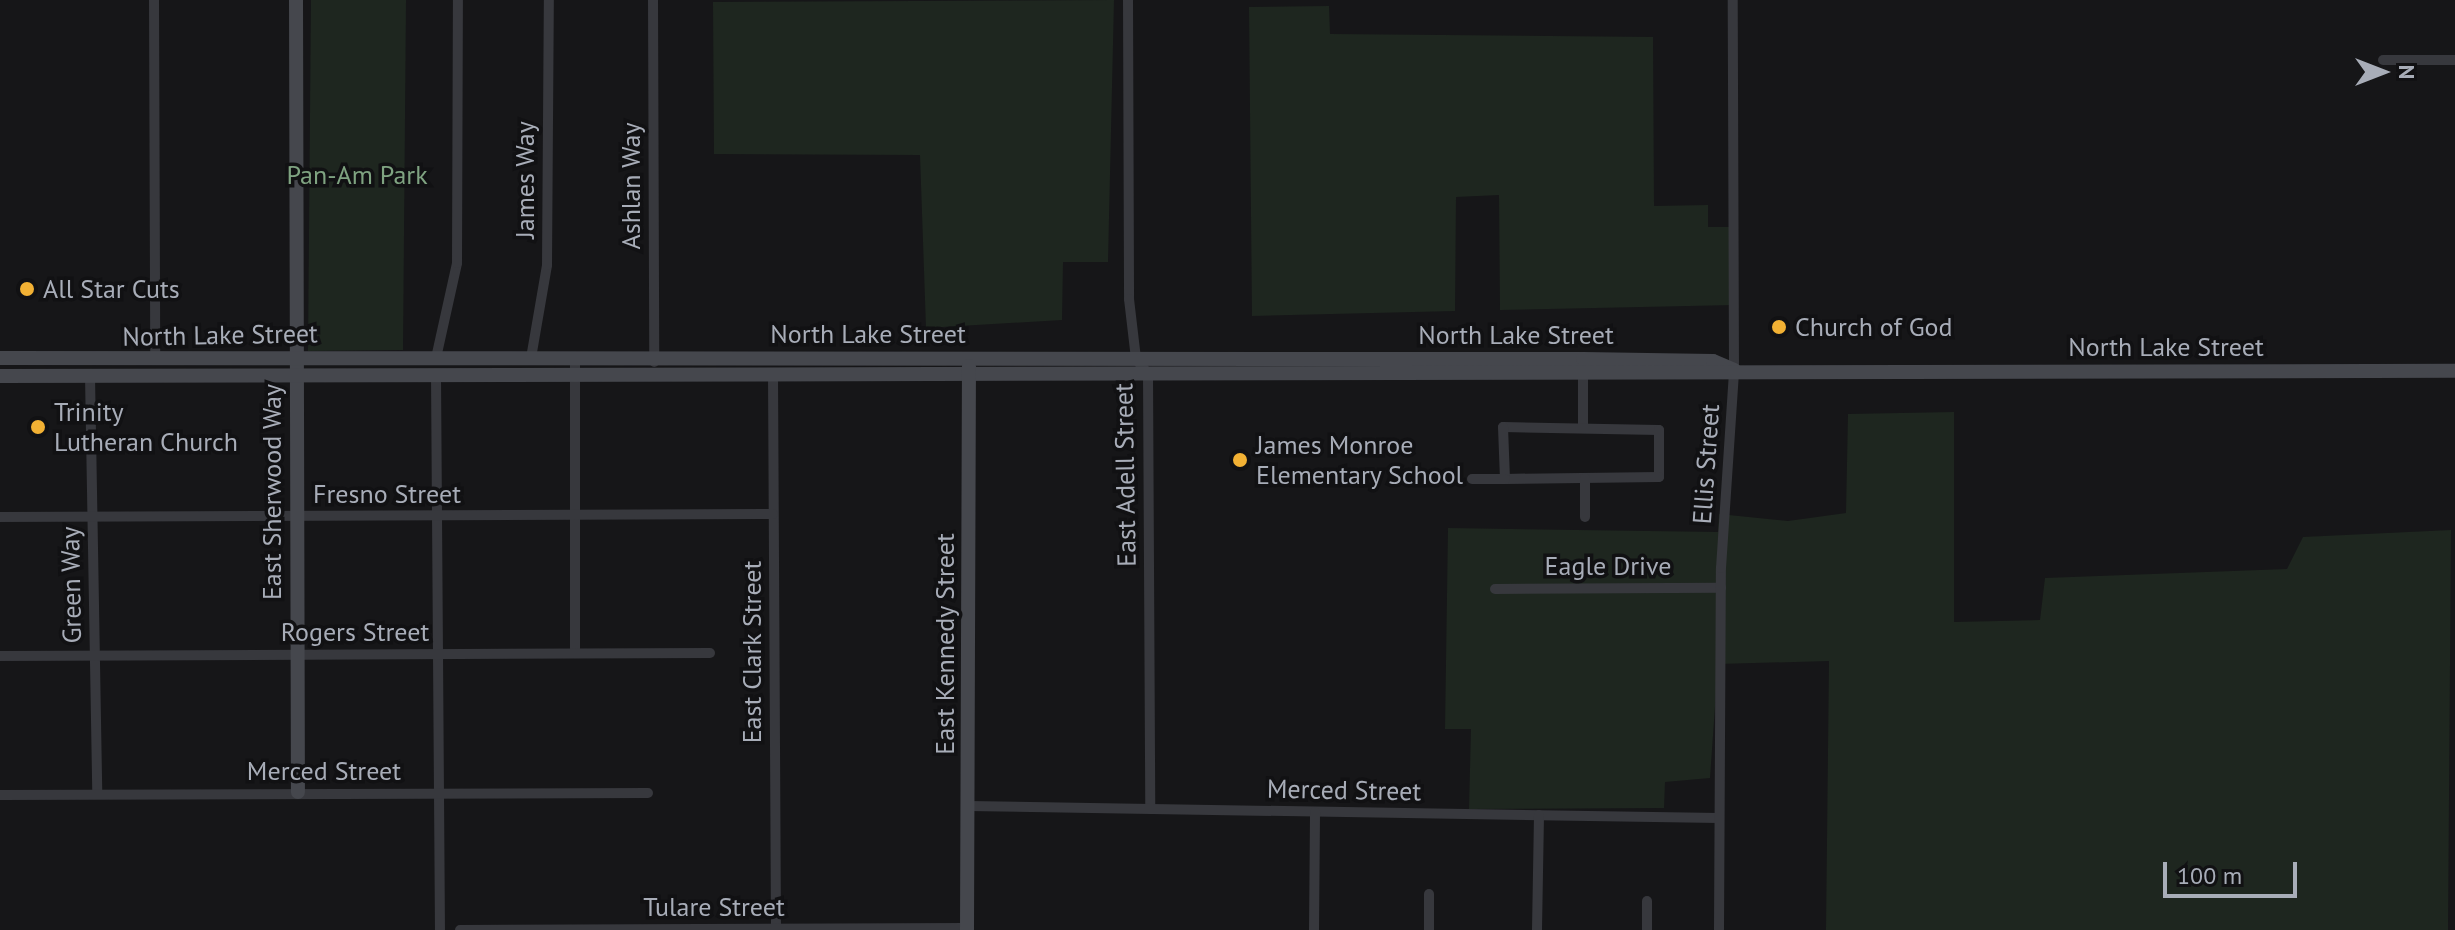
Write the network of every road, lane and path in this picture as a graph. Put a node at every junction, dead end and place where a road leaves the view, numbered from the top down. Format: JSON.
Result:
{"nodes":[{"id":1,"x":154,"y":0,"type":"edge"},
{"id":2,"x":296,"y":0,"type":"edge"},
{"id":3,"x":458,"y":0,"type":"edge"},
{"id":4,"x":549,"y":0,"type":"edge"},
{"id":5,"x":653,"y":0,"type":"edge"},
{"id":6,"x":1128,"y":0,"type":"edge"},
{"id":7,"x":1733,"y":0,"type":"edge"},
{"id":8,"x":2383,"y":60,"type":"dead end"},
{"id":9,"x":2455,"y":60,"type":"edge"},
{"id":10,"x":654,"y":357,"type":"junction"},
{"id":11,"x":969,"y":357,"type":"junction"},
{"id":12,"x":0,"y":358,"type":"edge"},
{"id":13,"x":436,"y":358,"type":"junction"},
{"id":14,"x":531,"y":358,"type":"junction"},
{"id":15,"x":1136,"y":359,"type":"junction"},
{"id":16,"x":1281,"y":359,"type":"junction"},
{"id":17,"x":155,"y":360,"type":"junction"},
{"id":18,"x":295,"y":366,"type":"junction"},
{"id":19,"x":1583,"y":366,"type":"junction"},
{"id":20,"x":575,"y":367,"type":"junction"},
{"id":21,"x":1734,"y":370,"type":"junction"},
{"id":22,"x":2455,"y":371,"type":"edge"},
{"id":23,"x":654,"y":373,"type":"junction"},
{"id":24,"x":969,"y":373,"type":"junction"},
{"id":25,"x":1148,"y":374,"type":"junction"},
{"id":26,"x":1298,"y":374,"type":"junction"},
{"id":27,"x":436,"y":375,"type":"junction"},
{"id":28,"x":773,"y":375,"type":"junction"},
{"id":29,"x":0,"y":376,"type":"edge"},
{"id":30,"x":90,"y":376,"type":"junction"},
{"id":31,"x":1583,"y":428,"type":"junction"},
{"id":32,"x":1585,"y":478,"type":"junction"},
{"id":33,"x":1472,"y":479,"type":"dead end"},
{"id":34,"x":1505,"y":479,"type":"junction"},
{"id":35,"x":773,"y":514,"type":"junction"},
{"id":36,"x":435,"y":515,"type":"junction"},
{"id":37,"x":575,"y":515,"type":"junction"},
{"id":38,"x":296,"y":516,"type":"junction"},
{"id":39,"x":0,"y":517,"type":"edge"},
{"id":40,"x":92,"y":517,"type":"junction"},
{"id":41,"x":1585,"y":517,"type":"dead end"},
{"id":42,"x":1721,"y":588,"type":"junction"},
{"id":43,"x":1495,"y":589,"type":"dead end"},
{"id":44,"x":575,"y":653,"type":"junction"},
{"id":45,"x":710,"y":653,"type":"dead end"},
{"id":46,"x":297,"y":654,"type":"junction"},
{"id":47,"x":436,"y":654,"type":"junction"},
{"id":48,"x":94,"y":655,"type":"junction"},
{"id":49,"x":0,"y":656,"type":"edge"},
{"id":50,"x":298,"y":792,"type":"junction"},
{"id":51,"x":97,"y":793,"type":"junction"},
{"id":52,"x":438,"y":793,"type":"junction"},
{"id":53,"x":648,"y":793,"type":"dead end"},
{"id":54,"x":0,"y":795,"type":"edge"},
{"id":55,"x":968,"y":806,"type":"junction"},
{"id":56,"x":1150,"y":809,"type":"junction"},
{"id":57,"x":1315,"y":812,"type":"junction"},
{"id":58,"x":1539,"y":815,"type":"junction"},
{"id":59,"x":1719,"y":818,"type":"junction"},
{"id":60,"x":1429,"y":894,"type":"dead end"},
{"id":61,"x":1647,"y":901,"type":"dead end"},
{"id":62,"x":776,"y":929,"type":"edge"},
{"id":63,"x":967,"y":929,"type":"edge"},
{"id":64,"x":440,"y":930,"type":"edge"},
{"id":65,"x":460,"y":930,"type":"edge"},
{"id":66,"x":492,"y":930,"type":"edge"},
{"id":67,"x":600,"y":930,"type":"edge"},
{"id":68,"x":1314,"y":930,"type":"edge"},
{"id":69,"x":1429,"y":930,"type":"edge"},
{"id":70,"x":1537,"y":930,"type":"edge"},
{"id":71,"x":1647,"y":930,"type":"edge"},
{"id":72,"x":1719,"y":930,"type":"edge"}],
"edges":[{"from":1,"to":17,"type":"street"},
{"from":2,"to":18,"type":"street","name":"East Sherwood Way"},
{"from":3,"to":13,"type":"street"},
{"from":4,"to":14,"type":"street","name":"James Way"},
{"from":5,"to":10,"type":"street","name":"Ashlan Way"},
{"from":6,"to":15,"type":"street","name":"East Adell Street"},
{"from":7,"to":21,"type":"street","name":"Ellis Street"},
{"from":8,"to":9,"type":"street"},
{"from":10,"to":11,"type":"street","name":"North Lake Street"},
{"from":10,"to":20,"type":"street","name":"North Lake Street"},
{"from":10,"to":23,"type":"street","name":"Ashlan Way"},
{"from":11,"to":15,"type":"street","name":"North Lake Street"},
{"from":11,"to":24,"type":"street","name":"East Kennedy Street"},
{"from":12,"to":17,"type":"street","name":"North Lake Street"},
{"from":13,"to":14,"type":"street","name":"North Lake Street"},
{"from":13,"to":18,"type":"street","name":"North Lake Street"},
{"from":14,"to":20,"type":"street","name":"North Lake Street"},
{"from":15,"to":16,"type":"street","name":"North Lake Street"},
{"from":15,"to":25,"type":"street","name":"East Adell Street"},
{"from":16,"to":19,"type":"street","name":"North Lake Street"},
{"from":16,"to":26,"type":"street"},
{"from":17,"to":18,"type":"street","name":"North Lake Street"},
{"from":18,"to":27,"type":"street","name":"North Lake Street"},
{"from":18,"to":30,"type":"street","name":"North Lake Street"},
{"from":18,"to":38,"type":"street","name":"East Sherwood Way"},
{"from":19,"to":21,"type":"street","name":"North Lake Street"},
{"from":19,"to":26,"type":"street","name":"North Lake Street"},
{"from":19,"to":31,"type":"street"},
{"from":20,"to":23,"type":"street","name":"North Lake Street"},
{"from":20,"to":27,"type":"street","name":"North Lake Street"},
{"from":20,"to":37,"type":"street"},
{"from":21,"to":22,"type":"street","name":"North Lake Street"},
{"from":21,"to":42,"type":"street","name":"Ellis Street"},
{"from":23,"to":28,"type":"street","name":"North Lake Street"},
{"from":24,"to":25,"type":"street","name":"North Lake Street"},
{"from":24,"to":28,"type":"street","name":"North Lake Street"},
{"from":24,"to":55,"type":"street","name":"East Kennedy Street"},
{"from":25,"to":26,"type":"street","name":"North Lake Street"},
{"from":25,"to":56,"type":"street","name":"East Adell Street"},
{"from":27,"to":36,"type":"street"},
{"from":28,"to":35,"type":"street","name":"East Clark Street"},
{"from":29,"to":30,"type":"street","name":"North Lake Street"},
{"from":30,"to":40,"type":"street","name":"Green Way"},
{"from":31,"to":32,"type":"street"},
{"from":31,"to":34,"type":"street"},
{"from":32,"to":34,"type":"street"},
{"from":32,"to":41,"type":"street"},
{"from":33,"to":34,"type":"street"},
{"from":35,"to":37,"type":"street","name":"Fresno Street"},
{"from":35,"to":62,"type":"street","name":"East Clark Street"},
{"from":36,"to":37,"type":"street","name":"Fresno Street"},
{"from":36,"to":38,"type":"street","name":"Fresno Street"},
{"from":36,"to":47,"type":"street"},
{"from":37,"to":44,"type":"street"},
{"from":38,"to":40,"type":"street","name":"Fresno Street"},
{"from":38,"to":46,"type":"street","name":"East Sherwood Way"},
{"from":39,"to":40,"type":"street","name":"Fresno Street"},
{"from":40,"to":48,"type":"street","name":"Green Way"},
{"from":42,"to":43,"type":"street","name":"Eagle Drive"},
{"from":42,"to":59,"type":"street","name":"Ellis Street"},
{"from":44,"to":45,"type":"street","name":"Rogers Street"},
{"from":44,"to":47,"type":"street","name":"Rogers Street"},
{"from":46,"to":47,"type":"street","name":"Rogers Street"},
{"from":46,"to":48,"type":"street","name":"Rogers Street"},
{"from":46,"to":50,"type":"street","name":"East Sherwood Way"},
{"from":47,"to":52,"type":"street"},
{"from":48,"to":49,"type":"street","name":"Rogers Street"},
{"from":48,"to":51,"type":"street","name":"Green Way"},
{"from":50,"to":51,"type":"street","name":"Merced Street"},
{"from":50,"to":52,"type":"street","name":"Merced Street"},
{"from":51,"to":54,"type":"street","name":"Merced Street"},
{"from":52,"to":53,"type":"street","name":"Merced Street"},
{"from":52,"to":64,"type":"street"},
{"from":55,"to":56,"type":"street","name":"Merced Street"},
{"from":55,"to":63,"type":"street","name":"East Kennedy Street"},
{"from":56,"to":57,"type":"street","name":"Merced Street"},
{"from":57,"to":58,"type":"street","name":"Merced Street"},
{"from":57,"to":68,"type":"street"},
{"from":58,"to":59,"type":"street","name":"Merced Street"},
{"from":58,"to":70,"type":"street"},
{"from":59,"to":72,"type":"street","name":"Ellis Street"},
{"from":60,"to":69,"type":"street"},
{"from":61,"to":71,"type":"street"},
{"from":62,"to":63,"type":"street","name":"Tulare Street"},
{"from":62,"to":67,"type":"street","name":"Tulare Street"},
{"from":65,"to":66,"type":"street","name":"Tulare Street"},
{"from":66,"to":67,"type":"street","name":"Tulare Street"}]}
